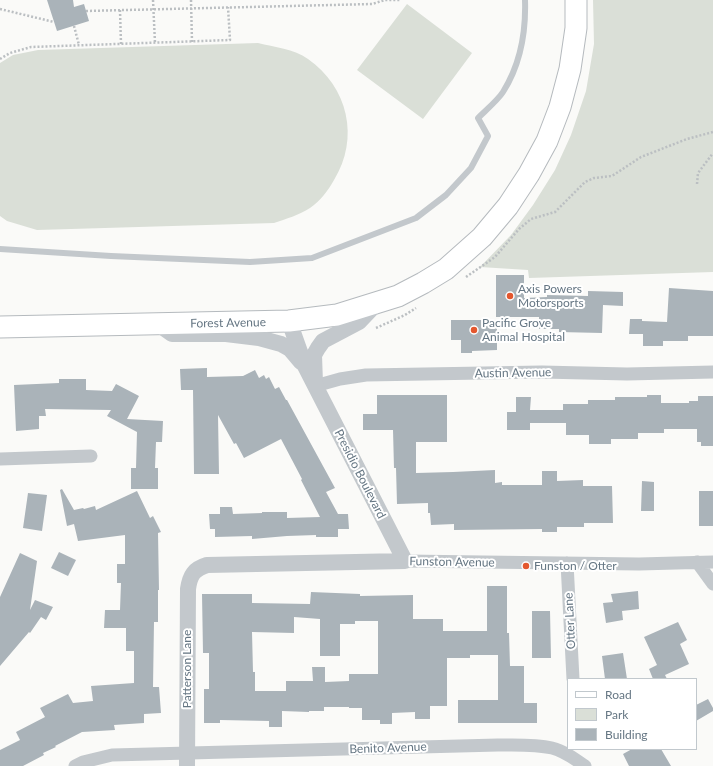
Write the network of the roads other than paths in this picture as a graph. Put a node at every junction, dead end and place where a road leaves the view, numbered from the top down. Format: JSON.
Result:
{"nodes":[{"id":1,"x":525,"y":0,"type":"edge"},
{"id":2,"x":576,"y":0,"type":"edge"},
{"id":3,"x":0,"y":249,"type":"edge"},
{"id":4,"x":377,"y":303,"type":"junction"},
{"id":5,"x":289,"y":322,"type":"junction"},
{"id":6,"x":158,"y":324,"type":"junction"},
{"id":7,"x":0,"y":327,"type":"edge"},
{"id":8,"x":304,"y":366,"type":"junction"},
{"id":9,"x":713,"y":372,"type":"edge"},
{"id":10,"x":315,"y":386,"type":"junction"},
{"id":11,"x":91,"y":456,"type":"dead end"},
{"id":12,"x":0,"y":459,"type":"edge"},
{"id":13,"x":405,"y":562,"type":"junction"},
{"id":14,"x":697,"y":562,"type":"junction"},
{"id":15,"x":713,"y":562,"type":"edge"},
{"id":16,"x":567,"y":563,"type":"junction"},
{"id":17,"x":194,"y":573,"type":"joint"},
{"id":18,"x":713,"y":584,"type":"edge"},
{"id":19,"x":574,"y":678,"type":"edge"},
{"id":20,"x":580,"y":759,"type":"edge"},
{"id":21,"x":187,"y":760,"type":"edge"},
{"id":22,"x":75,"y":766,"type":"edge"}],
"edges":[{"from":1,"to":3,"type":"lane"},
{"from":2,"to":4,"type":"main road","name":"Forest Avenue"},
{"from":4,"to":5,"type":"main road","name":"Forest Avenue"},
{"from":4,"to":10,"type":"street","name":"Presidio Boulevard"},
{"from":5,"to":6,"type":"main road","name":"Forest Avenue"},
{"from":5,"to":8,"type":"street","name":"Presidio Boulevard"},
{"from":6,"to":7,"type":"main road","name":"Forest Avenue"},
{"from":6,"to":8,"type":"street"},
{"from":8,"to":10,"type":"street","name":"Presidio Boulevard"},
{"from":9,"to":10,"type":"street","name":"Austin Avenue"},
{"from":10,"to":13,"type":"street","name":"Presidio Boulevard"},
{"from":11,"to":12,"type":"street"},
{"from":13,"to":16,"type":"street","name":"Funston Avenue"},
{"from":13,"to":17,"type":"street","name":"Funston Avenue"},
{"from":14,"to":15,"type":"street","name":"Funston Avenue"},
{"from":14,"to":16,"type":"street","name":"Funston Avenue"},
{"from":14,"to":18,"type":"street"},
{"from":16,"to":19,"type":"street","name":"Otter Lane"},
{"from":17,"to":21,"type":"street","name":"Patterson Lane"},
{"from":20,"to":21,"type":"street","name":"Benito Avenue"},
{"from":21,"to":22,"type":"street","name":"Benito Avenue"}]}
